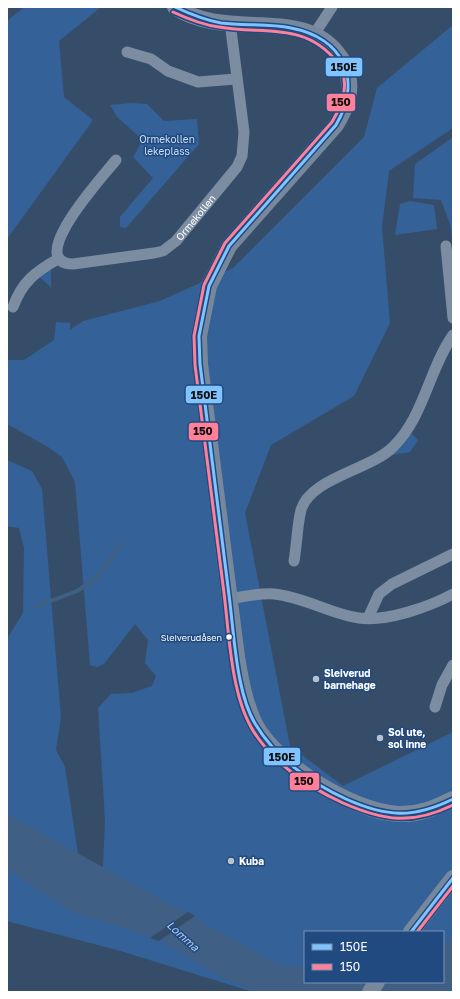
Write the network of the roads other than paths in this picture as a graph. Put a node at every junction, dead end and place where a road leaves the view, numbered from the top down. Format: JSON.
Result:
{"nodes":[{"id":1,"x":175,"y":7,"type":"edge"},
{"id":2,"x":332,"y":7,"type":"edge"},
{"id":3,"x":230,"y":22,"type":"junction"},
{"id":4,"x":317,"y":30,"type":"junction"},
{"id":5,"x":127,"y":52,"type":"dead end"},
{"id":6,"x":236,"y":79,"type":"junction"},
{"id":7,"x":116,"y":160,"type":"dead end"},
{"id":8,"x":446,"y":246,"type":"dead end"},
{"id":9,"x":58,"y":259,"type":"junction"},
{"id":10,"x":13,"y":307,"type":"dead end"},
{"id":11,"x":453,"y":318,"type":"edge"},
{"id":12,"x":453,"y":335,"type":"edge"},
{"id":13,"x":453,"y":554,"type":"edge"},
{"id":14,"x":294,"y":561,"type":"dead end"},
{"id":15,"x":453,"y":594,"type":"edge"},
{"id":16,"x":229,"y":599,"type":"junction"},
{"id":17,"x":368,"y":618,"type":"junction"},
{"id":18,"x":453,"y":665,"type":"edge"},
{"id":19,"x":435,"y":707,"type":"dead end"},
{"id":20,"x":453,"y":798,"type":"edge"},
{"id":21,"x":453,"y":878,"type":"edge"},
{"id":22,"x":416,"y":926,"type":"edge"},
{"id":23,"x":375,"y":983,"type":"edge"},
{"id":24,"x":370,"y":992,"type":"edge"}],
"edges":[{"from":1,"to":3,"type":"street"},
{"from":2,"to":4,"type":"street"},
{"from":3,"to":4,"type":"street"},
{"from":3,"to":6,"type":"street","name":"Ormekollen"},
{"from":4,"to":16,"type":"street"},
{"from":5,"to":6,"type":"street"},
{"from":6,"to":9,"type":"street","name":"Ormekollen"},
{"from":7,"to":9,"type":"street"},
{"from":8,"to":11,"type":"street"},
{"from":9,"to":10,"type":"street"},
{"from":12,"to":14,"type":"street"},
{"from":13,"to":17,"type":"street"},
{"from":15,"to":17,"type":"street"},
{"from":16,"to":17,"type":"street"},
{"from":16,"to":20,"type":"street"},
{"from":18,"to":19,"type":"street"},
{"from":21,"to":22,"type":"street"},
{"from":23,"to":24,"type":"street"}]}
